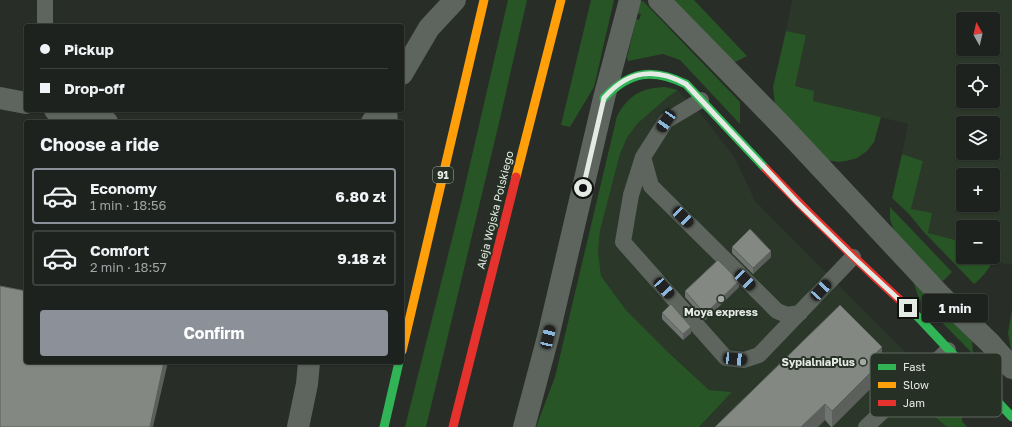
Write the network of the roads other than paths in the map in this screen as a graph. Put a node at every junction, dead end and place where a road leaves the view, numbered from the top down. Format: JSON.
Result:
{"nodes":[{"id":1,"x":45,"y":0,"type":"edge"},
{"id":2,"x":455,"y":0,"type":"edge"},
{"id":3,"x":484,"y":0,"type":"edge"},
{"id":4,"x":561,"y":0,"type":"edge"},
{"id":5,"x":630,"y":0,"type":"edge"},
{"id":6,"x":659,"y":0,"type":"edge"},
{"id":7,"x":45,"y":24,"type":"edge"},
{"id":8,"x":404,"y":71,"type":"edge"},
{"id":9,"x":0,"y":98,"type":"edge"},
{"id":10,"x":604,"y":98,"type":"junction"},
{"id":11,"x":701,"y":100,"type":"junction"},
{"id":12,"x":24,"y":103,"type":"edge"},
{"id":13,"x":64,"y":112,"type":"edge"},
{"id":14,"x":98,"y":120,"type":"edge"},
{"id":15,"x":643,"y":156,"type":"junction"},
{"id":16,"x":853,"y":257,"type":"junction"},
{"id":17,"x":800,"y":313,"type":"junction"},
{"id":18,"x":404,"y":342,"type":"edge"},
{"id":19,"x":948,"y":350,"type":"junction"},
{"id":20,"x":945,"y":353,"type":"edge"},
{"id":21,"x":951,"y":353,"type":"edge"},
{"id":22,"x":999,"y":353,"type":"edge"},
{"id":23,"x":1002,"y":357,"type":"edge"},
{"id":24,"x":309,"y":364,"type":"edge"},
{"id":25,"x":399,"y":364,"type":"edge"},
{"id":26,"x":1012,"y":368,"type":"edge"},
{"id":27,"x":1002,"y":407,"type":"edge"},
{"id":28,"x":877,"y":417,"type":"edge"},
{"id":29,"x":1012,"y":417,"type":"edge"},
{"id":30,"x":298,"y":427,"type":"edge"},
{"id":31,"x":384,"y":427,"type":"edge"},
{"id":32,"x":453,"y":427,"type":"edge"},
{"id":33,"x":524,"y":427,"type":"edge"},
{"id":34,"x":866,"y":427,"type":"edge"}],
"edges":[{"from":1,"to":7,"type":"lane"},
{"from":2,"to":8,"type":"street"},
{"from":3,"to":18,"type":"main road","number":"91"},
{"from":4,"to":32,"type":"main road","name":"Aleja Wojska Polskiego"},
{"from":5,"to":10,"type":"street"},
{"from":6,"to":22,"type":"street"},
{"from":9,"to":12,"type":"street"},
{"from":10,"to":11,"type":"main road"},
{"from":10,"to":33,"type":"street"},
{"from":11,"to":15,"type":"lane"},
{"from":11,"to":16,"type":"main road"},
{"from":13,"to":14,"type":"street"},
{"from":15,"to":17,"type":"lane"},
{"from":15,"to":17,"type":"lane"},
{"from":16,"to":17,"type":"lane"},
{"from":16,"to":19,"type":"main road"},
{"from":19,"to":20,"type":"lane"},
{"from":19,"to":21,"type":"main road"},
{"from":23,"to":26,"type":"street"},
{"from":24,"to":30,"type":"street"},
{"from":25,"to":31,"type":"main road"},
{"from":27,"to":29,"type":"main road"},
{"from":28,"to":34,"type":"lane"}]}
